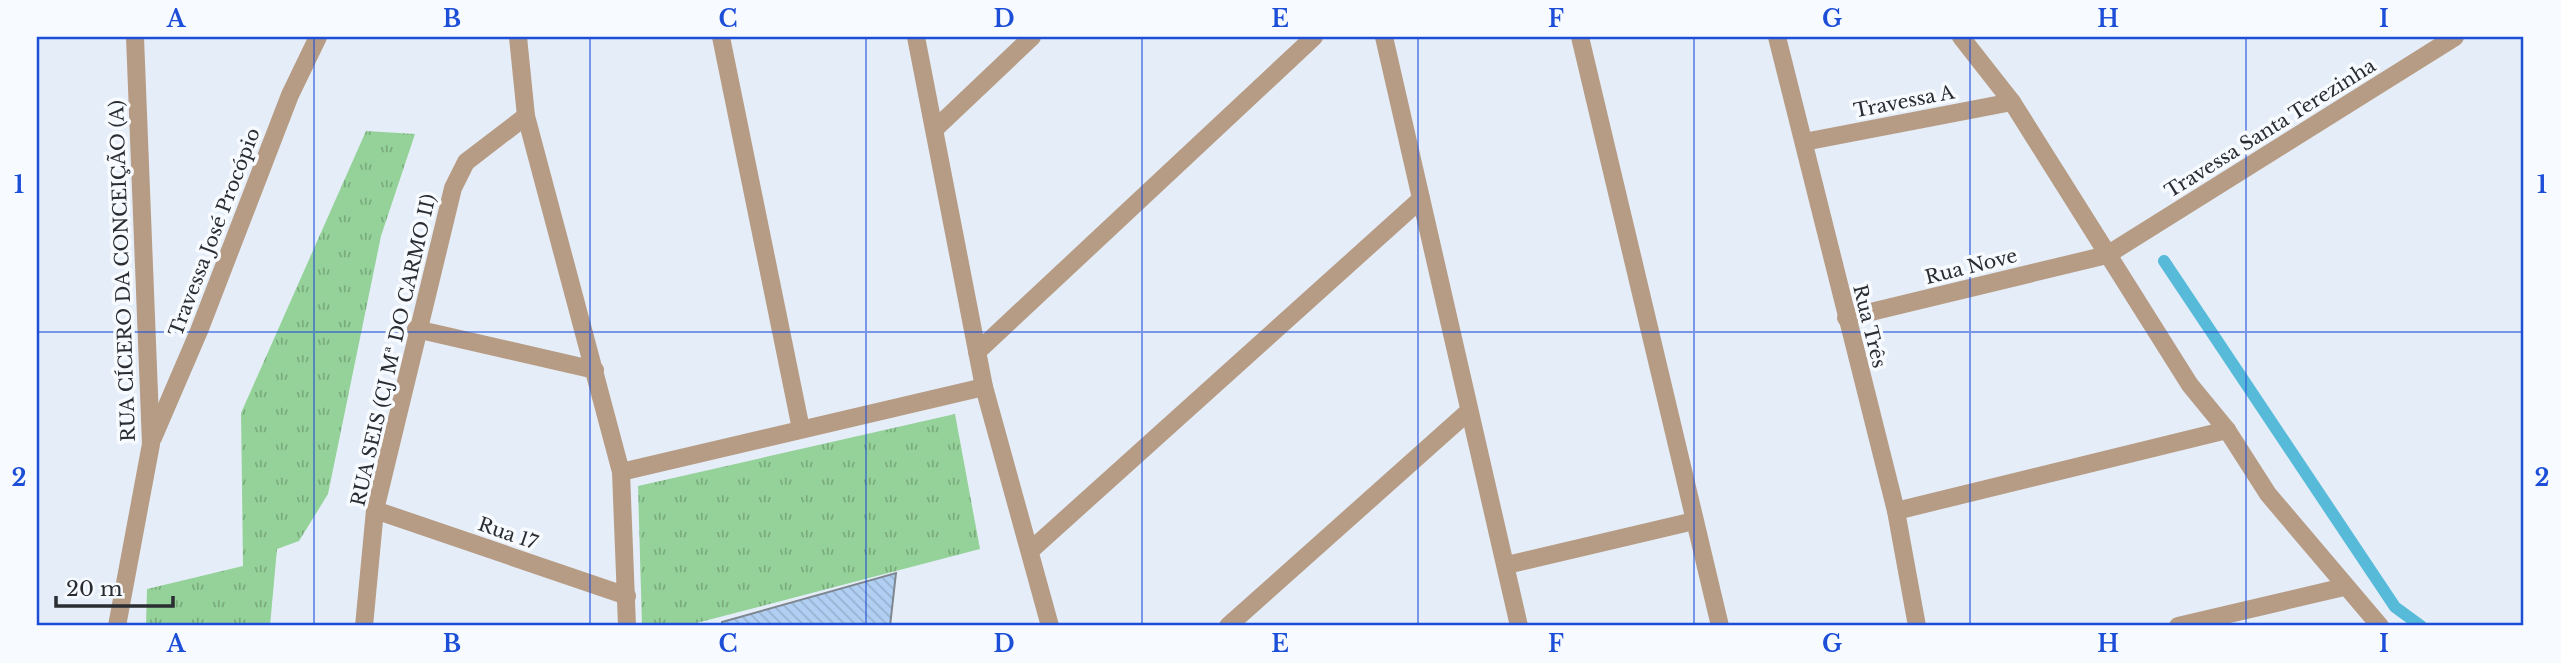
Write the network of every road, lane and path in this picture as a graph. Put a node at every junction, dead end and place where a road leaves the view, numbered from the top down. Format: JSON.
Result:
{"nodes":[{"id":1,"x":135,"y":37,"type":"edge"},
{"id":2,"x":318,"y":37,"type":"edge"},
{"id":3,"x":518,"y":37,"type":"edge"},
{"id":4,"x":721,"y":37,"type":"edge"},
{"id":5,"x":916,"y":37,"type":"edge"},
{"id":6,"x":1032,"y":37,"type":"edge"},
{"id":7,"x":1314,"y":37,"type":"edge"},
{"id":8,"x":1384,"y":37,"type":"edge"},
{"id":9,"x":1580,"y":37,"type":"edge"},
{"id":10,"x":1777,"y":37,"type":"edge"},
{"id":11,"x":1961,"y":37,"type":"edge"},
{"id":12,"x":2455,"y":37,"type":"edge"},
{"id":13,"x":2012,"y":102,"type":"junction"},
{"id":14,"x":526,"y":116,"type":"junction"},
{"id":15,"x":936,"y":128,"type":"junction"},
{"id":16,"x":1804,"y":142,"type":"junction"},
{"id":17,"x":1421,"y":199,"type":"junction"},
{"id":18,"x":2107,"y":255,"type":"junction"},
{"id":19,"x":1846,"y":318,"type":"junction"},
{"id":20,"x":416,"y":329,"type":"junction"},
{"id":21,"x":977,"y":352,"type":"junction"},
{"id":22,"x":596,"y":370,"type":"junction"},
{"id":23,"x":984,"y":387,"type":"junction"},
{"id":24,"x":1469,"y":411,"type":"junction"},
{"id":25,"x":801,"y":429,"type":"junction"},
{"id":26,"x":2227,"y":430,"type":"junction"},
{"id":27,"x":151,"y":444,"type":"junction"},
{"id":28,"x":621,"y":472,"type":"junction"},
{"id":29,"x":375,"y":510,"type":"junction"},
{"id":30,"x":1896,"y":511,"type":"junction"},
{"id":31,"x":1694,"y":522,"type":"junction"},
{"id":32,"x":1031,"y":550,"type":"junction"},
{"id":33,"x":1507,"y":565,"type":"junction"},
{"id":34,"x":2344,"y":587,"type":"junction"},
{"id":35,"x":627,"y":596,"type":"junction"},
{"id":36,"x":1517,"y":625,"type":"edge"},
{"id":37,"x":117,"y":626,"type":"edge"},
{"id":38,"x":364,"y":626,"type":"edge"},
{"id":39,"x":627,"y":626,"type":"edge"},
{"id":40,"x":1050,"y":626,"type":"edge"},
{"id":41,"x":1228,"y":626,"type":"edge"},
{"id":42,"x":1720,"y":626,"type":"edge"},
{"id":43,"x":1917,"y":626,"type":"edge"},
{"id":44,"x":2178,"y":626,"type":"edge"},
{"id":45,"x":2380,"y":626,"type":"edge"}],
"edges":[{"from":1,"to":27,"type":"street","name":"RUA CÍCERO DA CONCEIÇÃO (A)"},
{"from":2,"to":27,"type":"street","name":"Travessa José Procópio"},
{"from":3,"to":14,"type":"street"},
{"from":4,"to":25,"type":"street"},
{"from":5,"to":15,"type":"street"},
{"from":6,"to":15,"type":"street"},
{"from":7,"to":21,"type":"street"},
{"from":8,"to":17,"type":"street"},
{"from":9,"to":31,"type":"street"},
{"from":10,"to":16,"type":"street","name":"Rua Três"},
{"from":11,"to":13,"type":"street"},
{"from":12,"to":18,"type":"street","name":"Travessa Santa Terezinha"},
{"from":13,"to":16,"type":"street","name":"Travessa A"},
{"from":13,"to":18,"type":"street"},
{"from":14,"to":20,"type":"street","name":"RUA SEIS (CJ Mª DO CARMO II)"},
{"from":14,"to":22,"type":"street"},
{"from":15,"to":21,"type":"street"},
{"from":16,"to":19,"type":"street","name":"Rua Três"},
{"from":17,"to":24,"type":"street"},
{"from":17,"to":32,"type":"street"},
{"from":18,"to":19,"type":"street","name":"Rua Nove"},
{"from":18,"to":26,"type":"street"},
{"from":19,"to":30,"type":"street","name":"Rua Três"},
{"from":20,"to":22,"type":"street"},
{"from":20,"to":29,"type":"street","name":"RUA SEIS (CJ Mª DO CARMO II)"},
{"from":21,"to":23,"type":"street"},
{"from":22,"to":28,"type":"street"},
{"from":23,"to":25,"type":"street"},
{"from":23,"to":32,"type":"street"},
{"from":24,"to":33,"type":"street"},
{"from":24,"to":41,"type":"street"},
{"from":25,"to":28,"type":"street"},
{"from":26,"to":30,"type":"street"},
{"from":26,"to":34,"type":"street"},
{"from":27,"to":37,"type":"street","name":"RUA CÍCERO DA CONCEIÇÃO (A)"},
{"from":28,"to":35,"type":"street"},
{"from":29,"to":35,"type":"street","name":"Rua 17"},
{"from":29,"to":38,"type":"street","name":"RUA SEIS (CJ Mª DO CARMO II)"},
{"from":30,"to":43,"type":"street","name":"Rua Três"},
{"from":31,"to":33,"type":"street"},
{"from":31,"to":42,"type":"street"},
{"from":32,"to":40,"type":"street"},
{"from":33,"to":36,"type":"street"},
{"from":34,"to":44,"type":"street"},
{"from":34,"to":45,"type":"street"},
{"from":35,"to":39,"type":"street"}]}
